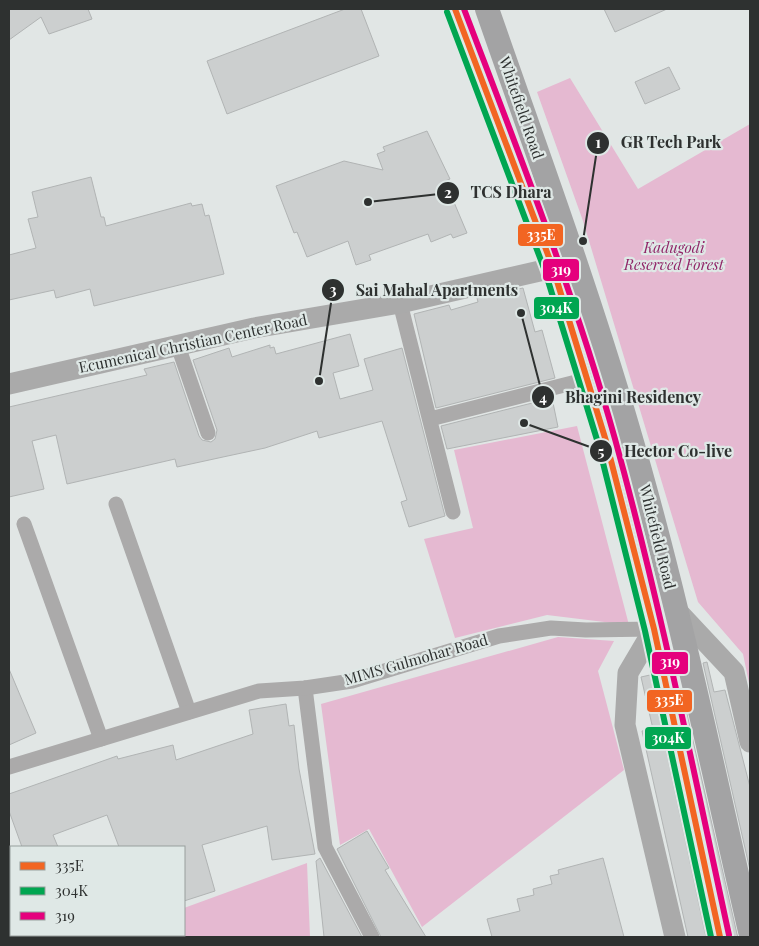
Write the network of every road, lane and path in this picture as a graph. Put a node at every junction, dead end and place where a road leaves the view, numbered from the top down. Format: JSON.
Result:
{"nodes":[{"id":1,"x":455,"y":9,"type":"edge"},
{"id":2,"x":487,"y":9,"type":"edge"},
{"id":3,"x":553,"y":268,"type":"junction"},
{"id":4,"x":400,"y":303,"type":"junction"},
{"id":5,"x":178,"y":346,"type":"junction"},
{"id":6,"x":588,"y":380,"type":"junction"},
{"id":7,"x":9,"y":384,"type":"edge"},
{"id":8,"x":430,"y":420,"type":"junction"},
{"id":9,"x":208,"y":432,"type":"dead end"},
{"id":10,"x":116,"y":504,"type":"dead end"},
{"id":11,"x":453,"y":512,"type":"dead end"},
{"id":12,"x":24,"y":524,"type":"dead end"},
{"id":13,"x":675,"y":609,"type":"junction"},
{"id":14,"x":654,"y":629,"type":"junction"},
{"id":15,"x":305,"y":688,"type":"junction"},
{"id":16,"x":189,"y":712,"type":"junction"},
{"id":17,"x":101,"y":739,"type":"junction"},
{"id":18,"x":750,"y":742,"type":"edge"},
{"id":19,"x":9,"y":767,"type":"edge"},
{"id":20,"x":750,"y":931,"type":"edge"},
{"id":21,"x":372,"y":937,"type":"edge"},
{"id":22,"x":675,"y":937,"type":"edge"},
{"id":23,"x":720,"y":937,"type":"edge"}],
"edges":[{"from":1,"to":3,"type":"main road","name":"Whitefield Road"},
{"from":2,"to":13,"type":"main road","name":"Whitefield Road"},
{"from":3,"to":4,"type":"street","name":"Ecumenical Christian Center Road"},
{"from":3,"to":6,"type":"main road","name":"Whitefield Road"},
{"from":4,"to":5,"type":"street","name":"Ecumenical Christian Center Road"},
{"from":4,"to":8,"type":"street"},
{"from":5,"to":7,"type":"street","name":"Ecumenical Christian Center Road"},
{"from":5,"to":9,"type":"street"},
{"from":6,"to":8,"type":"street"},
{"from":6,"to":14,"type":"main road","name":"Whitefield Road"},
{"from":8,"to":11,"type":"street"},
{"from":10,"to":16,"type":"street"},
{"from":12,"to":17,"type":"street"},
{"from":13,"to":18,"type":"street"},
{"from":13,"to":20,"type":"main road","name":"Whitefield Road"},
{"from":14,"to":15,"type":"street","name":"MIMS Gulmohar Road"},
{"from":14,"to":22,"type":"street"},
{"from":14,"to":23,"type":"main road","name":"Whitefield Road"},
{"from":15,"to":16,"type":"street","name":"MIMS Gulmohar Road"},
{"from":15,"to":21,"type":"street"},
{"from":16,"to":17,"type":"street","name":"MIMS Gulmohar Road"},
{"from":17,"to":19,"type":"street","name":"MIMS Gulmohar Road"}]}
